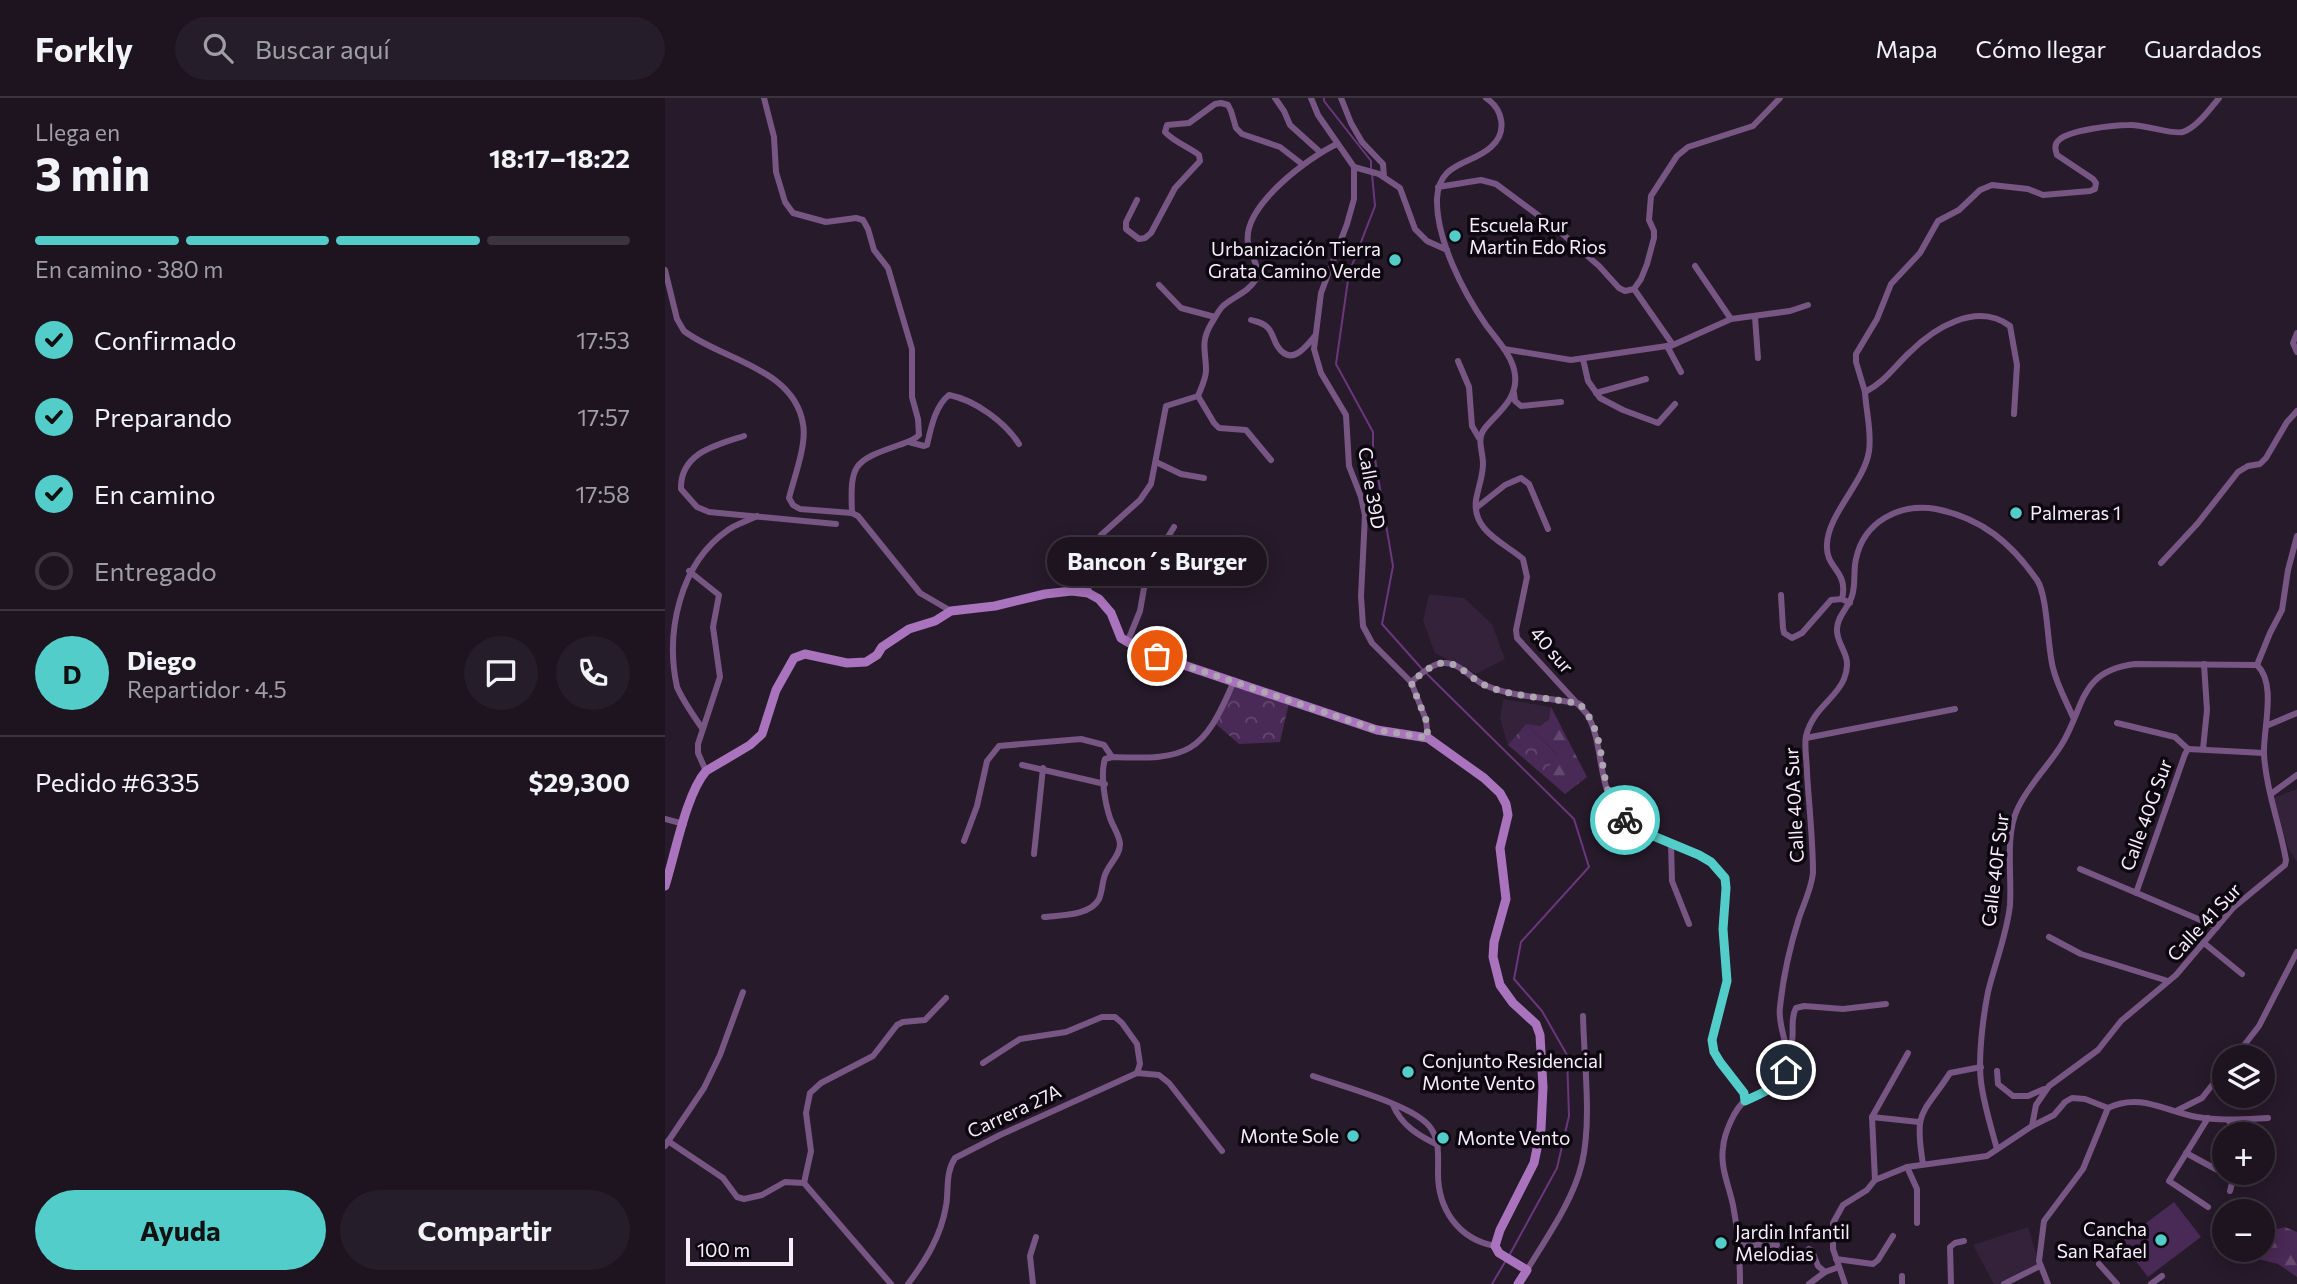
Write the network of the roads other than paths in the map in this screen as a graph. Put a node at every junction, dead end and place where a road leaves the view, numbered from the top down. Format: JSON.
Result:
{"nodes":[{"id":1,"x":764,"y":98,"type":"edge"},
{"id":2,"x":1275,"y":98,"type":"edge"},
{"id":3,"x":1311,"y":98,"type":"edge"},
{"id":4,"x":1341,"y":98,"type":"edge"},
{"id":5,"x":1486,"y":98,"type":"edge"},
{"id":6,"x":1780,"y":98,"type":"edge"},
{"id":7,"x":2219,"y":98,"type":"edge"},
{"id":8,"x":1338,"y":144,"type":"junction"},
{"id":9,"x":1320,"y":152,"type":"junction"},
{"id":10,"x":1302,"y":164,"type":"junction"},
{"id":11,"x":1354,"y":167,"type":"junction"},
{"id":12,"x":1381,"y":176,"type":"junction"},
{"id":13,"x":1438,"y":187,"type":"junction"},
{"id":14,"x":1137,"y":200,"type":"dead end"},
{"id":15,"x":1447,"y":250,"type":"junction"},
{"id":16,"x":1695,"y":267,"type":"dead end"},
{"id":17,"x":665,"y":270,"type":"edge"},
{"id":18,"x":1159,"y":285,"type":"dead end"},
{"id":19,"x":1634,"y":289,"type":"junction"},
{"id":20,"x":1808,"y":305,"type":"dead end"},
{"id":21,"x":1215,"y":317,"type":"junction"},
{"id":22,"x":1755,"y":317,"type":"junction"},
{"id":23,"x":1731,"y":319,"type":"junction"},
{"id":24,"x":1251,"y":320,"type":"dead end"},
{"id":25,"x":2297,"y":332,"type":"edge"},
{"id":26,"x":1314,"y":337,"type":"junction"},
{"id":27,"x":1670,"y":346,"type":"junction"},
{"id":28,"x":1504,"y":348,"type":"junction"},
{"id":29,"x":2297,"y":352,"type":"edge"},
{"id":30,"x":1758,"y":358,"type":"dead end"},
{"id":31,"x":1583,"y":359,"type":"junction"},
{"id":32,"x":1458,"y":361,"type":"dead end"},
{"id":33,"x":1681,"y":372,"type":"dead end"},
{"id":34,"x":1646,"y":379,"type":"dead end"},
{"id":35,"x":1514,"y":391,"type":"junction"},
{"id":36,"x":1865,"y":392,"type":"junction"},
{"id":37,"x":1596,"y":393,"type":"junction"},
{"id":38,"x":1198,"y":396,"type":"junction"},
{"id":39,"x":1561,"y":402,"type":"dead end"},
{"id":40,"x":1675,"y":404,"type":"dead end"},
{"id":41,"x":2297,"y":411,"type":"edge"},
{"id":42,"x":2014,"y":414,"type":"dead end"},
{"id":43,"x":744,"y":436,"type":"dead end"},
{"id":44,"x":1479,"y":439,"type":"junction"},
{"id":45,"x":908,"y":442,"type":"junction"},
{"id":46,"x":1019,"y":444,"type":"dead end"},
{"id":47,"x":1271,"y":460,"type":"dead end"},
{"id":48,"x":1156,"y":462,"type":"junction"},
{"id":49,"x":1204,"y":478,"type":"dead end"},
{"id":50,"x":1476,"y":508,"type":"junction"},
{"id":51,"x":852,"y":513,"type":"junction"},
{"id":52,"x":727,"y":514,"type":"junction"},
{"id":53,"x":757,"y":516,"type":"junction"},
{"id":54,"x":836,"y":524,"type":"dead end"},
{"id":55,"x":1174,"y":527,"type":"dead end"},
{"id":56,"x":1548,"y":529,"type":"dead end"},
{"id":57,"x":729,"y":530,"type":"junction"},
{"id":58,"x":2297,"y":536,"type":"edge"},
{"id":59,"x":2161,"y":563,"type":"dead end"},
{"id":60,"x":689,"y":570,"type":"junction"},
{"id":61,"x":1088,"y":593,"type":"junction"},
{"id":62,"x":1781,"y":595,"type":"dead end"},
{"id":63,"x":1842,"y":598,"type":"junction"},
{"id":64,"x":1850,"y":603,"type":"junction"},
{"id":65,"x":951,"y":611,"type":"junction"},
{"id":66,"x":1126,"y":643,"type":"junction"},
{"id":67,"x":2204,"y":664,"type":"junction"},
{"id":68,"x":2257,"y":665,"type":"junction"},
{"id":69,"x":1234,"y":681,"type":"junction"},
{"id":70,"x":1411,"y":682,"type":"junction"},
{"id":71,"x":1580,"y":704,"type":"junction"},
{"id":72,"x":1955,"y":709,"type":"dead end"},
{"id":73,"x":2297,"y":713,"type":"edge"},
{"id":74,"x":2073,"y":717,"type":"junction"},
{"id":75,"x":2117,"y":723,"type":"dead end"},
{"id":76,"x":2266,"y":726,"type":"junction"},
{"id":77,"x":702,"y":728,"type":"junction"},
{"id":78,"x":1428,"y":738,"type":"junction"},
{"id":79,"x":1805,"y":738,"type":"junction"},
{"id":80,"x":2203,"y":748,"type":"junction"},
{"id":81,"x":2188,"y":749,"type":"junction"},
{"id":82,"x":2264,"y":753,"type":"junction"},
{"id":83,"x":1112,"y":757,"type":"junction"},
{"id":84,"x":1022,"y":765,"type":"dead end"},
{"id":85,"x":1043,"y":768,"type":"junction"},
{"id":86,"x":706,"y":771,"type":"junction"},
{"id":87,"x":2297,"y":775,"type":"edge"},
{"id":88,"x":1105,"y":784,"type":"junction"},
{"id":89,"x":2271,"y":794,"type":"junction"},
{"id":90,"x":665,"y":819,"type":"edge"},
{"id":91,"x":684,"y":824,"type":"junction"},
{"id":92,"x":964,"y":841,"type":"dead end"},
{"id":93,"x":1671,"y":845,"type":"junction"},
{"id":94,"x":1034,"y":854,"type":"dead end"},
{"id":95,"x":2080,"y":869,"type":"dead end"},
{"id":96,"x":665,"y":886,"type":"edge"},
{"id":97,"x":2136,"y":893,"type":"junction"},
{"id":98,"x":1044,"y":917,"type":"dead end"},
{"id":99,"x":1689,"y":924,"type":"dead end"},
{"id":100,"x":2217,"y":928,"type":"junction"},
{"id":101,"x":2049,"y":937,"type":"dead end"},
{"id":102,"x":2204,"y":943,"type":"junction"},
{"id":103,"x":2297,"y":952,"type":"edge"},
{"id":104,"x":2242,"y":974,"type":"dead end"},
{"id":105,"x":2168,"y":981,"type":"junction"},
{"id":106,"x":743,"y":992,"type":"dead end"},
{"id":107,"x":946,"y":998,"type":"dead end"},
{"id":108,"x":1886,"y":1004,"type":"dead end"},
{"id":109,"x":1583,"y":1016,"type":"dead end"},
{"id":110,"x":2244,"y":1045,"type":"edge"},
{"id":111,"x":1787,"y":1052,"type":"junction"},
{"id":112,"x":1908,"y":1053,"type":"dead end"},
{"id":113,"x":983,"y":1063,"type":"dead end"},
{"id":114,"x":1981,"y":1067,"type":"junction"},
{"id":115,"x":1997,"y":1071,"type":"dead end"},
{"id":116,"x":1137,"y":1073,"type":"junction"},
{"id":117,"x":1313,"y":1076,"type":"dead end"},
{"id":118,"x":2212,"y":1085,"type":"edge"},
{"id":119,"x":2049,"y":1086,"type":"junction"},
{"id":120,"x":1745,"y":1101,"type":"junction"},
{"id":121,"x":1393,"y":1105,"type":"junction"},
{"id":122,"x":2108,"y":1108,"type":"junction"},
{"id":123,"x":2178,"y":1110,"type":"junction"},
{"id":124,"x":1872,"y":1117,"type":"junction"},
{"id":125,"x":2208,"y":1118,"type":"junction"},
{"id":126,"x":2268,"y":1118,"type":"dead end"},
{"id":127,"x":2229,"y":1120,"type":"joint"},
{"id":128,"x":1919,"y":1122,"type":"junction"},
{"id":129,"x":2032,"y":1126,"type":"junction"},
{"id":130,"x":667,"y":1143,"type":"edge"},
{"id":131,"x":1437,"y":1145,"type":"junction"},
{"id":132,"x":1997,"y":1149,"type":"junction"},
{"id":133,"x":1222,"y":1151,"type":"dead end"},
{"id":134,"x":2186,"y":1153,"type":"junction"},
{"id":135,"x":1923,"y":1164,"type":"junction"},
{"id":136,"x":2212,"y":1165,"type":"edge"},
{"id":137,"x":1907,"y":1167,"type":"junction"},
{"id":138,"x":1875,"y":1180,"type":"junction"},
{"id":139,"x":804,"y":1183,"type":"junction"},
{"id":140,"x":2232,"y":1185,"type":"edge"},
{"id":141,"x":2231,"y":1191,"type":"dead end"},
{"id":142,"x":2208,"y":1207,"type":"dead end"},
{"id":143,"x":1917,"y":1223,"type":"dead end"},
{"id":144,"x":1893,"y":1236,"type":"dead end"},
{"id":145,"x":1036,"y":1237,"type":"dead end"},
{"id":146,"x":1964,"y":1241,"type":"dead end"},
{"id":147,"x":1739,"y":1245,"type":"junction"},
{"id":148,"x":1777,"y":1245,"type":"dead end"},
{"id":149,"x":1809,"y":1249,"type":"dead end"},
{"id":150,"x":1497,"y":1250,"type":"junction"},
{"id":151,"x":1836,"y":1259,"type":"junction"},
{"id":152,"x":2099,"y":1264,"type":"dead end"},
{"id":153,"x":2040,"y":1266,"type":"junction"},
{"id":154,"x":1839,"y":1267,"type":"junction"},
{"id":155,"x":1527,"y":1270,"type":"junction"},
{"id":156,"x":1825,"y":1272,"type":"junction"},
{"id":157,"x":2162,"y":1276,"type":"dead end"},
{"id":158,"x":891,"y":1284,"type":"edge"},
{"id":159,"x":908,"y":1284,"type":"edge"},
{"id":160,"x":1034,"y":1284,"type":"edge"},
{"id":161,"x":1518,"y":1284,"type":"edge"},
{"id":162,"x":1741,"y":1284,"type":"edge"},
{"id":163,"x":1809,"y":1284,"type":"edge"},
{"id":164,"x":1845,"y":1284,"type":"edge"},
{"id":165,"x":1951,"y":1284,"type":"edge"},
{"id":166,"x":2004,"y":1284,"type":"edge"},
{"id":167,"x":2047,"y":1284,"type":"edge"},
{"id":168,"x":2117,"y":1284,"type":"edge"},
{"id":169,"x":2151,"y":1284,"type":"edge"}],
"edges":[{"from":1,"to":45,"type":"street"},
{"from":2,"to":9,"type":"street"},
{"from":3,"to":8,"type":"street"},
{"from":4,"to":12,"type":"street"},
{"from":5,"to":13,"type":"street"},
{"from":6,"to":19,"type":"street"},
{"from":7,"to":36,"type":"street"},
{"from":8,"to":9,"type":"street"},
{"from":8,"to":11,"type":"street"},
{"from":9,"to":10,"type":"street"},
{"from":10,"to":14,"type":"street"},
{"from":10,"to":21,"type":"street"},
{"from":11,"to":12,"type":"street"},
{"from":11,"to":26,"type":"street","name":"Calle 39D"},
{"from":12,"to":15,"type":"street"},
{"from":13,"to":15,"type":"street"},
{"from":13,"to":19,"type":"street"},
{"from":15,"to":28,"type":"street"},
{"from":16,"to":23,"type":"street"},
{"from":17,"to":51,"type":"street"},
{"from":18,"to":21,"type":"street"},
{"from":19,"to":27,"type":"street"},
{"from":20,"to":22,"type":"street"},
{"from":21,"to":38,"type":"street"},
{"from":22,"to":23,"type":"street"},
{"from":22,"to":30,"type":"street"},
{"from":23,"to":27,"type":"street"},
{"from":24,"to":26,"type":"street"},
{"from":25,"to":29,"type":"street"},
{"from":26,"to":70,"type":"street","name":"Calle 39D"},
{"from":27,"to":31,"type":"street"},
{"from":27,"to":33,"type":"street"},
{"from":28,"to":31,"type":"street"},
{"from":28,"to":35,"type":"street"},
{"from":31,"to":37,"type":"street"},
{"from":32,"to":44,"type":"street"},
{"from":34,"to":37,"type":"street"},
{"from":35,"to":39,"type":"street"},
{"from":35,"to":44,"type":"street"},
{"from":36,"to":42,"type":"street"},
{"from":36,"to":63,"type":"street"},
{"from":37,"to":40,"type":"street"},
{"from":38,"to":47,"type":"street"},
{"from":38,"to":48,"type":"street"},
{"from":41,"to":59,"type":"street"},
{"from":43,"to":52,"type":"street"},
{"from":44,"to":50,"type":"street"},
{"from":45,"to":46,"type":"street"},
{"from":45,"to":51,"type":"street"},
{"from":48,"to":49,"type":"street"},
{"from":48,"to":61,"type":"street"},
{"from":50,"to":56,"type":"street"},
{"from":50,"to":71,"type":"street","name":"40 sur"},
{"from":51,"to":65,"type":"street"},
{"from":52,"to":53,"type":"street"},
{"from":52,"to":57,"type":"street"},
{"from":53,"to":54,"type":"street"},
{"from":53,"to":57,"type":"street"},
{"from":55,"to":66,"type":"street"},
{"from":57,"to":60,"type":"street"},
{"from":58,"to":68,"type":"street"},
{"from":60,"to":77,"type":"street"},
{"from":60,"to":77,"type":"street"},
{"from":61,"to":65,"type":"street"},
{"from":61,"to":66,"type":"street"},
{"from":62,"to":63,"type":"street"},
{"from":63,"to":64,"type":"street"},
{"from":64,"to":74,"type":"street","name":"Calle 40A Sur"},
{"from":64,"to":79,"type":"street","name":"Calle 40A Sur"},
{"from":65,"to":86,"type":"street"},
{"from":66,"to":69,"type":"street"},
{"from":67,"to":68,"type":"street"},
{"from":67,"to":74,"type":"street","name":"Calle 40F Sur"},
{"from":67,"to":80,"type":"street"},
{"from":68,"to":76,"type":"street","name":"Calle 41 Sur"},
{"from":69,"to":78,"type":"street"},
{"from":69,"to":83,"type":"street"},
{"from":70,"to":71,"type":"street"},
{"from":70,"to":78,"type":"street"},
{"from":71,"to":93,"type":"street","name":"40 sur"},
{"from":72,"to":79,"type":"street"},
{"from":73,"to":76,"type":"street"},
{"from":74,"to":114,"type":"street","name":"Calle 40F Sur"},
{"from":75,"to":81,"type":"street"},
{"from":76,"to":82,"type":"street","name":"Calle 41 Sur"},
{"from":77,"to":86,"type":"street"},
{"from":78,"to":150,"type":"street"},
{"from":79,"to":111,"type":"street","name":"Calle 40A Sur"},
{"from":80,"to":81,"type":"street"},
{"from":80,"to":82,"type":"street"},
{"from":81,"to":97,"type":"street","name":"Calle 40G Sur"},
{"from":82,"to":89,"type":"street","name":"Calle 41 Sur"},
{"from":83,"to":88,"type":"street"},
{"from":83,"to":92,"type":"street"},
{"from":84,"to":85,"type":"street"},
{"from":85,"to":88,"type":"street"},
{"from":85,"to":94,"type":"street"},
{"from":86,"to":91,"type":"street"},
{"from":87,"to":89,"type":"street"},
{"from":88,"to":98,"type":"street"},
{"from":89,"to":100,"type":"street","name":"Calle 41 Sur"},
{"from":90,"to":91,"type":"street"},
{"from":91,"to":96,"type":"street"},
{"from":93,"to":99,"type":"street"},
{"from":93,"to":120,"type":"street","name":"40 sur"},
{"from":95,"to":97,"type":"street"},
{"from":97,"to":100,"type":"street"},
{"from":100,"to":102,"type":"street","name":"Calle 41 Sur"},
{"from":101,"to":105,"type":"street"},
{"from":102,"to":104,"type":"street"},
{"from":102,"to":105,"type":"street","name":"Calle 41 Sur"},
{"from":103,"to":110,"type":"street"},
{"from":105,"to":119,"type":"street","name":"Calle 41 Sur"},
{"from":106,"to":130,"type":"street"},
{"from":107,"to":139,"type":"street"},
{"from":108,"to":111,"type":"street"},
{"from":109,"to":155,"type":"street"},
{"from":111,"to":120,"type":"street"},
{"from":112,"to":124,"type":"street"},
{"from":113,"to":116,"type":"street"},
{"from":114,"to":128,"type":"street"},
{"from":114,"to":132,"type":"street","name":"Calle 40F Sur"},
{"from":115,"to":119,"type":"street"},
{"from":116,"to":133,"type":"street"},
{"from":116,"to":159,"type":"street","name":"Carrera 27A"},
{"from":117,"to":121,"type":"street"},
{"from":118,"to":123,"type":"street"},
{"from":119,"to":129,"type":"street","name":"Calle 41 Sur"},
{"from":120,"to":147,"type":"street"},
{"from":121,"to":131,"type":"street"},
{"from":121,"to":131,"type":"street"},
{"from":122,"to":123,"type":"street"},
{"from":122,"to":129,"type":"street"},
{"from":122,"to":153,"type":"street"},
{"from":123,"to":125,"type":"street"},
{"from":124,"to":128,"type":"street"},
{"from":124,"to":138,"type":"street"},
{"from":125,"to":127,"type":"street"},
{"from":125,"to":134,"type":"street"},
{"from":126,"to":127,"type":"street"},
{"from":128,"to":135,"type":"street"},
{"from":129,"to":132,"type":"street"},
{"from":130,"to":139,"type":"street"},
{"from":131,"to":150,"type":"street"},
{"from":132,"to":135,"type":"street"},
{"from":134,"to":136,"type":"street"},
{"from":134,"to":142,"type":"street"},
{"from":135,"to":137,"type":"street"},
{"from":137,"to":138,"type":"street"},
{"from":137,"to":143,"type":"street"},
{"from":138,"to":151,"type":"street"},
{"from":139,"to":158,"type":"street"},
{"from":140,"to":141,"type":"street"},
{"from":144,"to":151,"type":"street"},
{"from":145,"to":160,"type":"street"},
{"from":146,"to":165,"type":"street"},
{"from":147,"to":148,"type":"street"},
{"from":147,"to":162,"type":"street"},
{"from":149,"to":156,"type":"street"},
{"from":150,"to":155,"type":"street"},
{"from":151,"to":154,"type":"street"},
{"from":152,"to":168,"type":"street"},
{"from":153,"to":166,"type":"street"},
{"from":153,"to":167,"type":"street"},
{"from":154,"to":156,"type":"street"},
{"from":154,"to":164,"type":"street"},
{"from":155,"to":161,"type":"street"},
{"from":156,"to":163,"type":"street"},
{"from":157,"to":169,"type":"street"}]}
